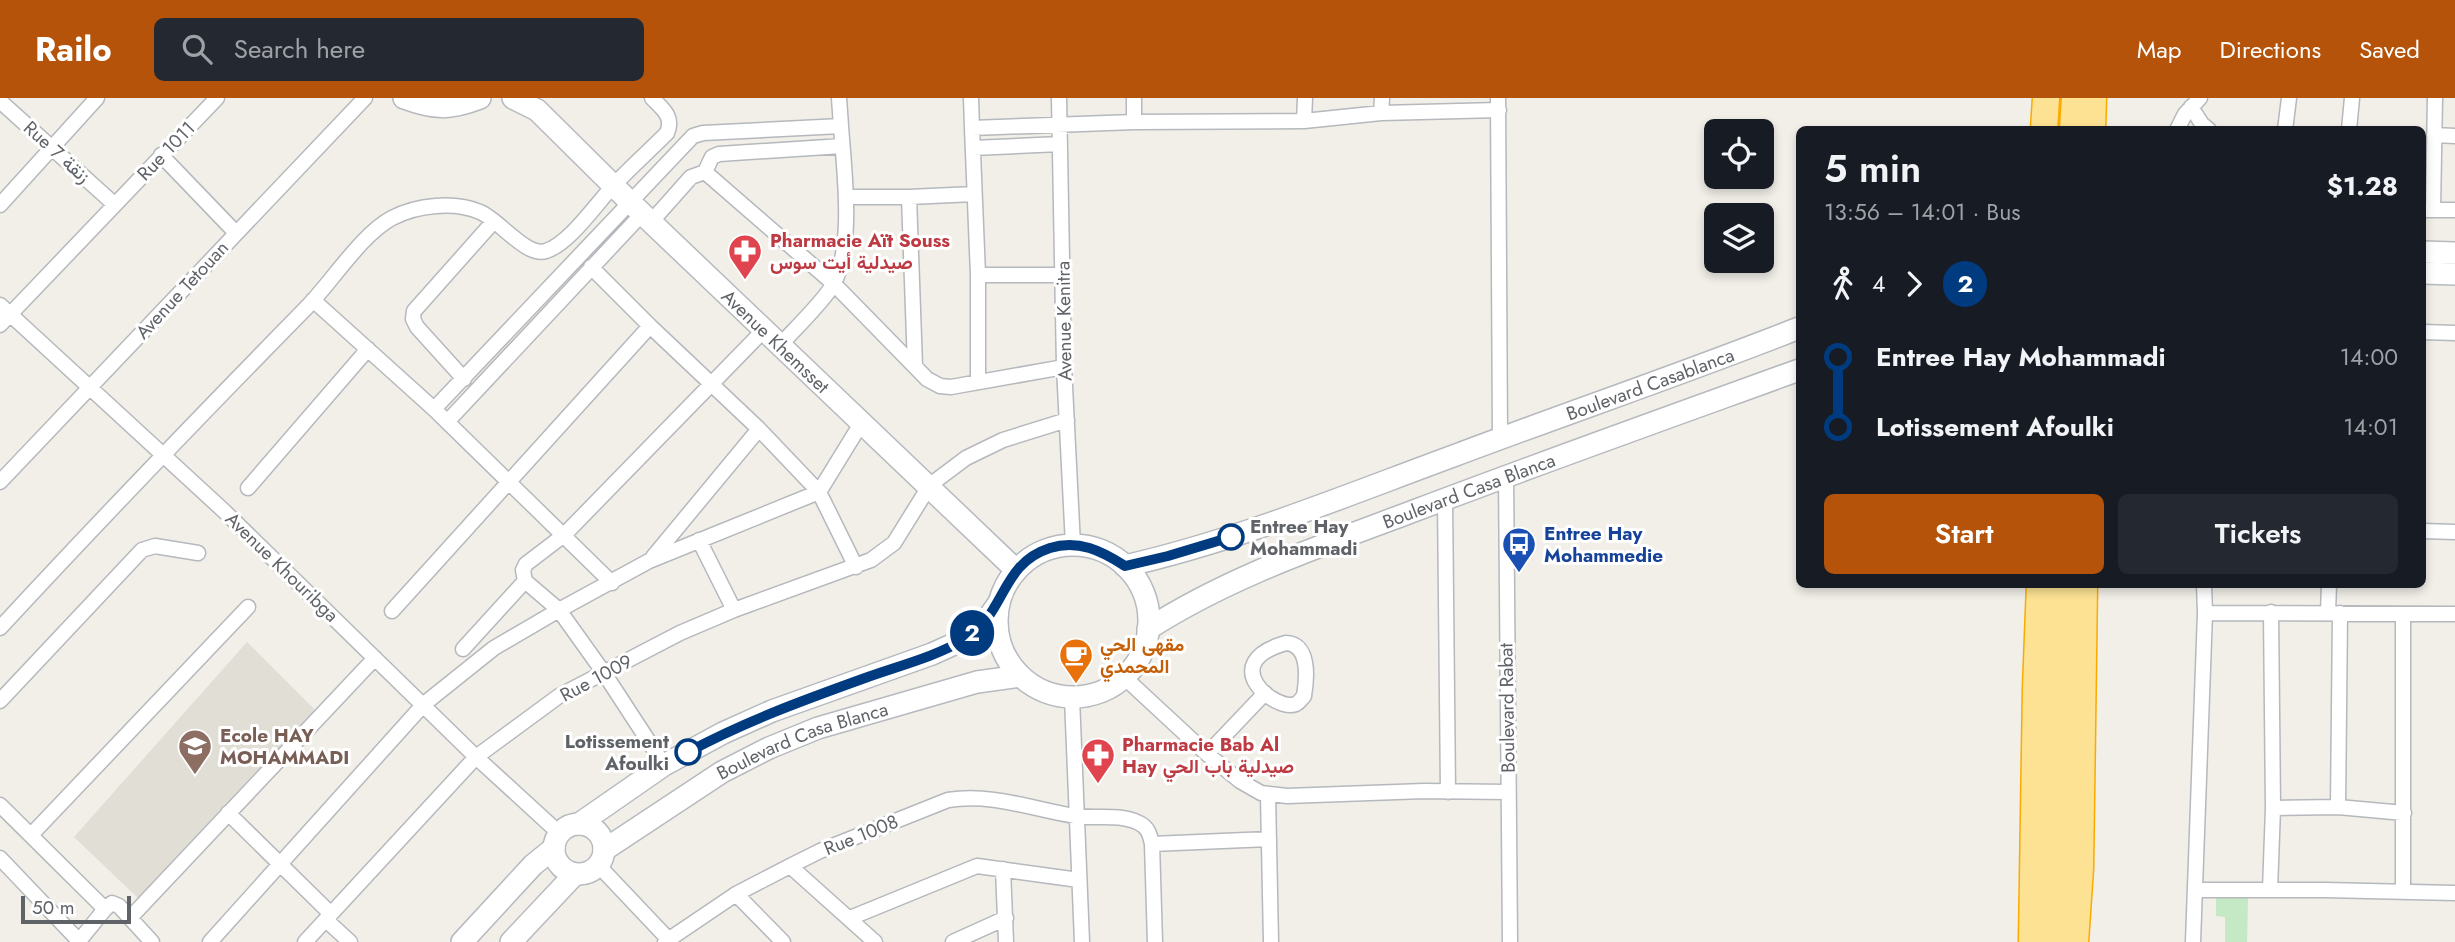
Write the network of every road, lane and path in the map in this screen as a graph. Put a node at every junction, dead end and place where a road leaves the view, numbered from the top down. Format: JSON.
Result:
{"nodes":[{"id":1,"x":97,"y":98,"type":"edge"},
{"id":2,"x":217,"y":98,"type":"edge"},
{"id":3,"x":404,"y":98,"type":"edge"},
{"id":4,"x":480,"y":98,"type":"edge"},
{"id":5,"x":513,"y":98,"type":"edge"},
{"id":6,"x":652,"y":98,"type":"edge"},
{"id":7,"x":839,"y":98,"type":"edge"},
{"id":8,"x":971,"y":98,"type":"edge"},
{"id":9,"x":1059,"y":98,"type":"edge"},
{"id":10,"x":1134,"y":98,"type":"edge"},
{"id":11,"x":1305,"y":98,"type":"edge"},
{"id":12,"x":1382,"y":98,"type":"edge"},
{"id":13,"x":2028,"y":98,"type":"edge"},
{"id":14,"x":2046,"y":98,"type":"edge"},
{"id":15,"x":2289,"y":98,"type":"edge"},
{"id":16,"x":2352,"y":98,"type":"edge"},
{"id":17,"x":2435,"y":98,"type":"edge"},
{"id":18,"x":361,"y":99,"type":"edge"},
{"id":19,"x":0,"y":102,"type":"edge"},
{"id":20,"x":2195,"y":103,"type":"edge"},
{"id":21,"x":533,"y":104,"type":"edge"},
{"id":22,"x":1499,"y":104,"type":"edge"},
{"id":23,"x":1381,"y":113,"type":"junction"},
{"id":24,"x":1304,"y":121,"type":"junction"},
{"id":25,"x":1133,"y":122,"type":"junction"},
{"id":26,"x":1059,"y":124,"type":"junction"},
{"id":27,"x":841,"y":126,"type":"junction"},
{"id":28,"x":2026,"y":126,"type":"edge"},
{"id":29,"x":2044,"y":126,"type":"edge"},
{"id":30,"x":2180,"y":126,"type":"edge"},
{"id":31,"x":2204,"y":126,"type":"edge"},
{"id":32,"x":2286,"y":126,"type":"edge"},
{"id":33,"x":2349,"y":126,"type":"edge"},
{"id":34,"x":972,"y":128,"type":"junction"},
{"id":35,"x":2434,"y":135,"type":"junction"},
{"id":36,"x":2455,"y":136,"type":"edge"},
{"id":37,"x":1060,"y":144,"type":"junction"},
{"id":38,"x":52,"y":146,"type":"junction"},
{"id":39,"x":842,"y":146,"type":"junction"},
{"id":40,"x":973,"y":148,"type":"junction"},
{"id":41,"x":161,"y":155,"type":"junction"},
{"id":42,"x":705,"y":172,"type":"junction"},
{"id":43,"x":614,"y":185,"type":"junction"},
{"id":44,"x":974,"y":194,"type":"junction"},
{"id":45,"x":846,"y":197,"type":"junction"},
{"id":46,"x":909,"y":197,"type":"junction"},
{"id":47,"x":114,"y":204,"type":"junction"},
{"id":48,"x":0,"y":205,"type":"edge"},
{"id":49,"x":2427,"y":210,"type":"edge"},
{"id":50,"x":2455,"y":210,"type":"edge"},
{"id":51,"x":641,"y":213,"type":"junction"},
{"id":52,"x":494,"y":221,"type":"junction"},
{"id":53,"x":236,"y":233,"type":"junction"},
{"id":54,"x":2426,"y":252,"type":"edge"},
{"id":55,"x":2455,"y":253,"type":"edge"},
{"id":56,"x":591,"y":267,"type":"junction"},
{"id":57,"x":2426,"y":273,"type":"edge"},
{"id":58,"x":2455,"y":274,"type":"edge"},
{"id":59,"x":978,"y":275,"type":"junction"},
{"id":60,"x":1063,"y":275,"type":"junction"},
{"id":61,"x":834,"y":284,"type":"junction"},
{"id":62,"x":313,"y":300,"type":"junction"},
{"id":63,"x":3,"y":315,"type":"edge"},
{"id":64,"x":650,"y":327,"type":"junction"},
{"id":65,"x":1796,"y":329,"type":"edge"},
{"id":66,"x":764,"y":330,"type":"junction"},
{"id":67,"x":2426,"y":332,"type":"edge"},
{"id":68,"x":2455,"y":332,"type":"edge"},
{"id":69,"x":780,"y":345,"type":"junction"},
{"id":70,"x":368,"y":349,"type":"junction"},
{"id":71,"x":915,"y":366,"type":"junction"},
{"id":72,"x":1064,"y":367,"type":"junction"},
{"id":73,"x":1796,"y":371,"type":"edge"},
{"id":74,"x":464,"y":379,"type":"junction"},
{"id":75,"x":978,"y":382,"type":"junction"},
{"id":76,"x":712,"y":383,"type":"junction"},
{"id":77,"x":90,"y":387,"type":"junction"},
{"id":78,"x":434,"y":410,"type":"junction"},
{"id":79,"x":1067,"y":420,"type":"junction"},
{"id":80,"x":447,"y":422,"type":"junction"},
{"id":81,"x":862,"y":422,"type":"junction"},
{"id":82,"x":759,"y":429,"type":"junction"},
{"id":83,"x":1500,"y":438,"type":"junction"},
{"id":84,"x":163,"y":454,"type":"junction"},
{"id":85,"x":1506,"y":475,"type":"junction"},
{"id":86,"x":0,"y":482,"type":"edge"},
{"id":87,"x":509,"y":484,"type":"junction"},
{"id":88,"x":929,"y":485,"type":"junction"},
{"id":89,"x":248,"y":488,"type":"dead end"},
{"id":90,"x":819,"y":492,"type":"junction"},
{"id":91,"x":1445,"y":499,"type":"junction"},
{"id":92,"x":2426,"y":531,"type":"edge"},
{"id":93,"x":2455,"y":532,"type":"edge"},
{"id":94,"x":564,"y":535,"type":"junction"},
{"id":95,"x":699,"y":540,"type":"junction"},
{"id":96,"x":1073,"y":545,"type":"junction"},
{"id":97,"x":198,"y":553,"type":"dead end"},
{"id":98,"x":649,"y":561,"type":"junction"},
{"id":99,"x":1125,"y":566,"type":"junction"},
{"id":100,"x":856,"y":568,"type":"junction"},
{"id":101,"x":1016,"y":570,"type":"junction"},
{"id":102,"x":525,"y":581,"type":"junction"},
{"id":103,"x":612,"y":583,"type":"junction"},
{"id":104,"x":2021,"y":588,"type":"edge"},
{"id":105,"x":2040,"y":588,"type":"edge"},
{"id":106,"x":2062,"y":588,"type":"edge"},
{"id":107,"x":2084,"y":588,"type":"edge"},
{"id":108,"x":2204,"y":588,"type":"edge"},
{"id":109,"x":2330,"y":588,"type":"edge"},
{"id":110,"x":998,"y":604,"type":"junction"},
{"id":111,"x":248,"y":607,"type":"dead end"},
{"id":112,"x":559,"y":610,"type":"junction"},
{"id":113,"x":734,"y":610,"type":"junction"},
{"id":114,"x":392,"y":611,"type":"dead end"},
{"id":115,"x":2271,"y":612,"type":"junction"},
{"id":116,"x":2205,"y":613,"type":"junction"},
{"id":117,"x":2334,"y":613,"type":"junction"},
{"id":118,"x":2403,"y":614,"type":"junction"},
{"id":119,"x":2455,"y":614,"type":"edge"},
{"id":120,"x":3,"y":620,"type":"edge"},
{"id":121,"x":1148,"y":629,"type":"junction"},
{"id":122,"x":463,"y":649,"type":"dead end"},
{"id":123,"x":375,"y":658,"type":"junction"},
{"id":124,"x":604,"y":673,"type":"junction"},
{"id":125,"x":1020,"y":676,"type":"junction"},
{"id":126,"x":1124,"y":677,"type":"junction"},
{"id":127,"x":1265,"y":694,"type":"junction"},
{"id":128,"x":1072,"y":698,"type":"junction"},
{"id":129,"x":0,"y":701,"type":"edge"},
{"id":130,"x":424,"y":704,"type":"junction"},
{"id":131,"x":1208,"y":754,"type":"junction"},
{"id":132,"x":476,"y":757,"type":"junction"},
{"id":133,"x":664,"y":765,"type":"junction"},
{"id":134,"x":1448,"y":792,"type":"junction"},
{"id":135,"x":1508,"y":792,"type":"junction"},
{"id":136,"x":1268,"y":795,"type":"junction"},
{"id":137,"x":0,"y":805,"type":"edge"},
{"id":138,"x":2338,"y":807,"type":"junction"},
{"id":139,"x":2273,"y":808,"type":"junction"},
{"id":140,"x":228,"y":813,"type":"junction"},
{"id":141,"x":2404,"y":813,"type":"junction"},
{"id":142,"x":1077,"y":817,"type":"junction"},
{"id":143,"x":579,"y":824,"type":"junction"},
{"id":144,"x":31,"y":835,"type":"junction"},
{"id":145,"x":1269,"y":839,"type":"junction"},
{"id":146,"x":556,"y":840,"type":"junction"},
{"id":147,"x":1152,"y":849,"type":"junction"},
{"id":148,"x":0,"y":858,"type":"edge"},
{"id":149,"x":601,"y":858,"type":"junction"},
{"id":150,"x":280,"y":866,"type":"junction"},
{"id":151,"x":790,"y":866,"type":"junction"},
{"id":152,"x":1003,"y":869,"type":"junction"},
{"id":153,"x":575,"y":873,"type":"junction"},
{"id":154,"x":1079,"y":880,"type":"junction"},
{"id":155,"x":2196,"y":890,"type":"junction"},
{"id":156,"x":2270,"y":890,"type":"junction"},
{"id":157,"x":2403,"y":892,"type":"junction"},
{"id":158,"x":2455,"y":893,"type":"edge"},
{"id":159,"x":736,"y":894,"type":"junction"},
{"id":160,"x":105,"y":909,"type":"junction"},
{"id":161,"x":329,"y":917,"type":"junction"},
{"id":162,"x":130,"y":918,"type":"junction"},
{"id":163,"x":850,"y":918,"type":"junction"},
{"id":164,"x":1006,"y":918,"type":"junction"},
{"id":165,"x":79,"y":941,"type":"edge"},
{"id":166,"x":668,"y":941,"type":"edge"},
{"id":167,"x":152,"y":942,"type":"edge"},
{"id":168,"x":210,"y":942,"type":"edge"},
{"id":169,"x":305,"y":942,"type":"edge"},
{"id":170,"x":349,"y":942,"type":"edge"},
{"id":171,"x":462,"y":942,"type":"edge"},
{"id":172,"x":511,"y":942,"type":"edge"},
{"id":173,"x":783,"y":942,"type":"edge"},
{"id":174,"x":875,"y":942,"type":"edge"},
{"id":175,"x":953,"y":942,"type":"edge"},
{"id":176,"x":1006,"y":942,"type":"edge"},
{"id":177,"x":1082,"y":942,"type":"edge"},
{"id":178,"x":1155,"y":942,"type":"edge"},
{"id":179,"x":1271,"y":942,"type":"edge"},
{"id":180,"x":1510,"y":942,"type":"edge"},
{"id":181,"x":2022,"y":942,"type":"edge"},
{"id":182,"x":2032,"y":942,"type":"edge"},
{"id":183,"x":2058,"y":942,"type":"edge"},
{"id":184,"x":2075,"y":942,"type":"edge"},
{"id":185,"x":2193,"y":942,"type":"edge"}],
"edges":[{"from":1,"to":38,"type":"street"},
{"from":2,"to":41,"type":"street","name":"Rue 1011"},
{"from":3,"to":4,"type":"main road"},
{"from":5,"to":21,"type":"main road","name":"Avenue Khemsset"},
{"from":6,"to":43,"type":"street"},
{"from":7,"to":27,"type":"street"},
{"from":8,"to":34,"type":"street"},
{"from":9,"to":26,"type":"street","name":"Avenue Kenitra"},
{"from":10,"to":25,"type":"street"},
{"from":11,"to":24,"type":"street"},
{"from":12,"to":23,"type":"street"},
{"from":13,"to":28,"type":"highway"},
{"from":14,"to":29,"type":"highway"},
{"from":15,"to":32,"type":"street"},
{"from":16,"to":33,"type":"street"},
{"from":17,"to":35,"type":"street"},
{"from":18,"to":53,"type":"street","name":"Avenue Tetouan"},
{"from":19,"to":38,"type":"street","name":"Rue 7 زنقة"},
{"from":20,"to":30,"type":"street"},
{"from":20,"to":31,"type":"street"},
{"from":21,"to":43,"type":"main road","name":"Avenue Khemsset"},
{"from":22,"to":23,"type":"street"},
{"from":22,"to":83,"type":"street"},
{"from":23,"to":24,"type":"street"},
{"from":24,"to":25,"type":"street"},
{"from":25,"to":26,"type":"street"},
{"from":26,"to":34,"type":"street"},
{"from":26,"to":37,"type":"street","name":"Avenue Kenitra"},
{"from":27,"to":39,"type":"street"},
{"from":27,"to":51,"type":"street"},
{"from":34,"to":40,"type":"street"},
{"from":35,"to":36,"type":"street"},
{"from":35,"to":49,"type":"street"},
{"from":37,"to":40,"type":"street"},
{"from":37,"to":60,"type":"street","name":"Avenue Kenitra"},
{"from":38,"to":47,"type":"street","name":"Rue 7 زنقة"},
{"from":38,"to":48,"type":"street"},
{"from":39,"to":42,"type":"street"},
{"from":39,"to":45,"type":"street"},
{"from":40,"to":44,"type":"street"},
{"from":41,"to":47,"type":"street","name":"Rue 1011"},
{"from":41,"to":53,"type":"street"},
{"from":42,"to":51,"type":"street"},
{"from":42,"to":61,"type":"street"},
{"from":43,"to":51,"type":"main road","name":"Avenue Khemsset"},
{"from":43,"to":52,"type":"street"},
{"from":44,"to":46,"type":"street"},
{"from":44,"to":59,"type":"street"},
{"from":45,"to":46,"type":"street"},
{"from":45,"to":61,"type":"street"},
{"from":46,"to":71,"type":"street"},
{"from":47,"to":63,"type":"street","name":"Rue 1011"},
{"from":49,"to":50,"type":"street"},
{"from":51,"to":56,"type":"street"},
{"from":51,"to":66,"type":"main road","name":"Avenue Khemsset"},
{"from":51,"to":74,"type":"street"},
{"from":52,"to":62,"type":"street"},
{"from":52,"to":74,"type":"street"},
{"from":53,"to":77,"type":"street","name":"Avenue Tetouan"},
{"from":54,"to":55,"type":"main road"},
{"from":56,"to":64,"type":"street"},
{"from":56,"to":80,"type":"street"},
{"from":57,"to":58,"type":"main road"},
{"from":59,"to":60,"type":"street"},
{"from":59,"to":75,"type":"street"},
{"from":60,"to":72,"type":"street","name":"Avenue Kenitra"},
{"from":61,"to":69,"type":"street"},
{"from":61,"to":71,"type":"street"},
{"from":62,"to":70,"type":"street"},
{"from":62,"to":84,"type":"street"},
{"from":63,"to":77,"type":"street","name":"Avenue Khouribga"},
{"from":64,"to":76,"type":"street"},
{"from":64,"to":87,"type":"street"},
{"from":65,"to":83,"type":"main road","name":"Boulevard Casablanca"},
{"from":66,"to":69,"type":"main road","name":"Avenue Khemsset"},
{"from":66,"to":76,"type":"street"},
{"from":67,"to":68,"type":"street"},
{"from":69,"to":81,"type":"main road","name":"Avenue Khemsset"},
{"from":70,"to":78,"type":"street"},
{"from":70,"to":89,"type":"street"},
{"from":71,"to":75,"type":"street"},
{"from":72,"to":75,"type":"street"},
{"from":72,"to":79,"type":"street","name":"Avenue Kenitra"},
{"from":73,"to":85,"type":"main road","name":"Boulevard Casa Blanca"},
{"from":74,"to":78,"type":"street"},
{"from":76,"to":82,"type":"street"},
{"from":76,"to":94,"type":"street"},
{"from":77,"to":84,"type":"street","name":"Avenue Khouribga"},
{"from":77,"to":86,"type":"street","name":"Avenue Tetouan"},
{"from":78,"to":80,"type":"street"},
{"from":79,"to":88,"type":"street"},
{"from":79,"to":96,"type":"street","name":"Avenue Kenitra"},
{"from":80,"to":87,"type":"street"},
{"from":81,"to":88,"type":"main road","name":"Avenue Khemsset"},
{"from":81,"to":90,"type":"street"},
{"from":82,"to":90,"type":"street"},
{"from":82,"to":98,"type":"street"},
{"from":83,"to":99,"type":"main road","name":"Boulevard Casa Blanca"},
{"from":84,"to":120,"type":"street"},
{"from":84,"to":123,"type":"street","name":"Avenue Khouribga"},
{"from":85,"to":91,"type":"main road","name":"Boulevard Casa Blanca"},
{"from":85,"to":135,"type":"street","name":"Boulevard Rabat"},
{"from":87,"to":94,"type":"street"},
{"from":87,"to":114,"type":"street"},
{"from":88,"to":100,"type":"street","name":"Rue 1009"},
{"from":88,"to":101,"type":"main road","name":"Avenue Khemsset"},
{"from":90,"to":95,"type":"street"},
{"from":90,"to":100,"type":"street"},
{"from":91,"to":121,"type":"main road","name":"Boulevard Casa Blanca"},
{"from":91,"to":134,"type":"street"},
{"from":92,"to":93,"type":"street"},
{"from":94,"to":102,"type":"street"},
{"from":94,"to":103,"type":"street"},
{"from":95,"to":98,"type":"street"},
{"from":95,"to":113,"type":"street"},
{"from":96,"to":99,"type":"main road"},
{"from":96,"to":101,"type":"main road"},
{"from":97,"to":129,"type":"street"},
{"from":98,"to":103,"type":"street"},
{"from":99,"to":121,"type":"main road"},
{"from":100,"to":113,"type":"street","name":"Rue 1009"},
{"from":101,"to":110,"type":"main road"},
{"from":102,"to":112,"type":"street"},
{"from":102,"to":122,"type":"street"},
{"from":103,"to":112,"type":"street"},
{"from":104,"to":181,"type":"highway"},
{"from":105,"to":182,"type":"highway"},
{"from":106,"to":183,"type":"highway"},
{"from":107,"to":184,"type":"highway"},
{"from":108,"to":116,"type":"street"},
{"from":109,"to":117,"type":"street"},
{"from":110,"to":125,"type":"main road"},
{"from":110,"to":133,"type":"main road","name":"Boulevard Casa Blanca"},
{"from":111,"to":144,"type":"street"},
{"from":112,"to":124,"type":"street"},
{"from":112,"to":130,"type":"street"},
{"from":113,"to":124,"type":"street","name":"Rue 1009"},
{"from":115,"to":116,"type":"street"},
{"from":115,"to":117,"type":"street"},
{"from":115,"to":139,"type":"street"},
{"from":116,"to":155,"type":"street"},
{"from":117,"to":118,"type":"street"},
{"from":117,"to":138,"type":"street"},
{"from":118,"to":119,"type":"street"},
{"from":118,"to":141,"type":"street"},
{"from":121,"to":126,"type":"main road"},
{"from":123,"to":130,"type":"street","name":"Avenue Khouribga"},
{"from":123,"to":140,"type":"street"},
{"from":124,"to":132,"type":"street","name":"Rue 1009"},
{"from":124,"to":133,"type":"street"},
{"from":125,"to":128,"type":"main road"},
{"from":125,"to":149,"type":"main road","name":"Boulevard Casa Blanca"},
{"from":126,"to":128,"type":"main road"},
{"from":126,"to":131,"type":"street"},
{"from":127,"to":127,"type":"street"},
{"from":127,"to":131,"type":"street"},
{"from":128,"to":142,"type":"street"},
{"from":130,"to":132,"type":"street","name":"Avenue Khouribga"},
{"from":130,"to":150,"type":"street"},
{"from":131,"to":136,"type":"street"},
{"from":132,"to":146,"type":"street","name":"Avenue Khouribga"},
{"from":132,"to":161,"type":"street","name":"Rue 1009"},
{"from":133,"to":143,"type":"main road","name":"Boulevard Casa Blanca"},
{"from":134,"to":135,"type":"street"},
{"from":134,"to":136,"type":"street"},
{"from":135,"to":180,"type":"street","name":"Boulevard Rabat"},
{"from":136,"to":145,"type":"street"},
{"from":137,"to":144,"type":"street"},
{"from":138,"to":139,"type":"street"},
{"from":138,"to":141,"type":"street"},
{"from":139,"to":156,"type":"street"},
{"from":140,"to":150,"type":"street"},
{"from":140,"to":162,"type":"street"},
{"from":141,"to":157,"type":"street"},
{"from":142,"to":147,"type":"street","name":"Rue 1008"},
{"from":142,"to":151,"type":"street","name":"Rue 1008"},
{"from":142,"to":154,"type":"street"},
{"from":143,"to":146,"type":"main road"},
{"from":143,"to":149,"type":"main road"},
{"from":144,"to":160,"type":"street"},
{"from":145,"to":147,"type":"street"},
{"from":145,"to":179,"type":"street"},
{"from":146,"to":153,"type":"main road"},
{"from":146,"to":171,"type":"main road"},
{"from":147,"to":178,"type":"street"},
{"from":148,"to":165,"type":"street"},
{"from":149,"to":153,"type":"main road"},
{"from":149,"to":166,"type":"street"},
{"from":150,"to":161,"type":"street"},
{"from":150,"to":168,"type":"street"},
{"from":151,"to":159,"type":"street","name":"Rue 1008"},
{"from":151,"to":163,"type":"street"},
{"from":152,"to":154,"type":"street"},
{"from":152,"to":163,"type":"street"},
{"from":152,"to":164,"type":"street"},
{"from":153,"to":172,"type":"main road"},
{"from":154,"to":177,"type":"street"},
{"from":155,"to":156,"type":"street"},
{"from":155,"to":185,"type":"street"},
{"from":156,"to":157,"type":"street"},
{"from":157,"to":158,"type":"street"},
{"from":159,"to":166,"type":"street","name":"Rue 1008"},
{"from":159,"to":173,"type":"street"},
{"from":160,"to":162,"type":"street"},
{"from":160,"to":165,"type":"street"},
{"from":161,"to":169,"type":"street","name":"Rue 1009"},
{"from":161,"to":170,"type":"street"},
{"from":162,"to":167,"type":"street"},
{"from":163,"to":174,"type":"street"},
{"from":164,"to":175,"type":"street"},
{"from":164,"to":176,"type":"street"}]}
